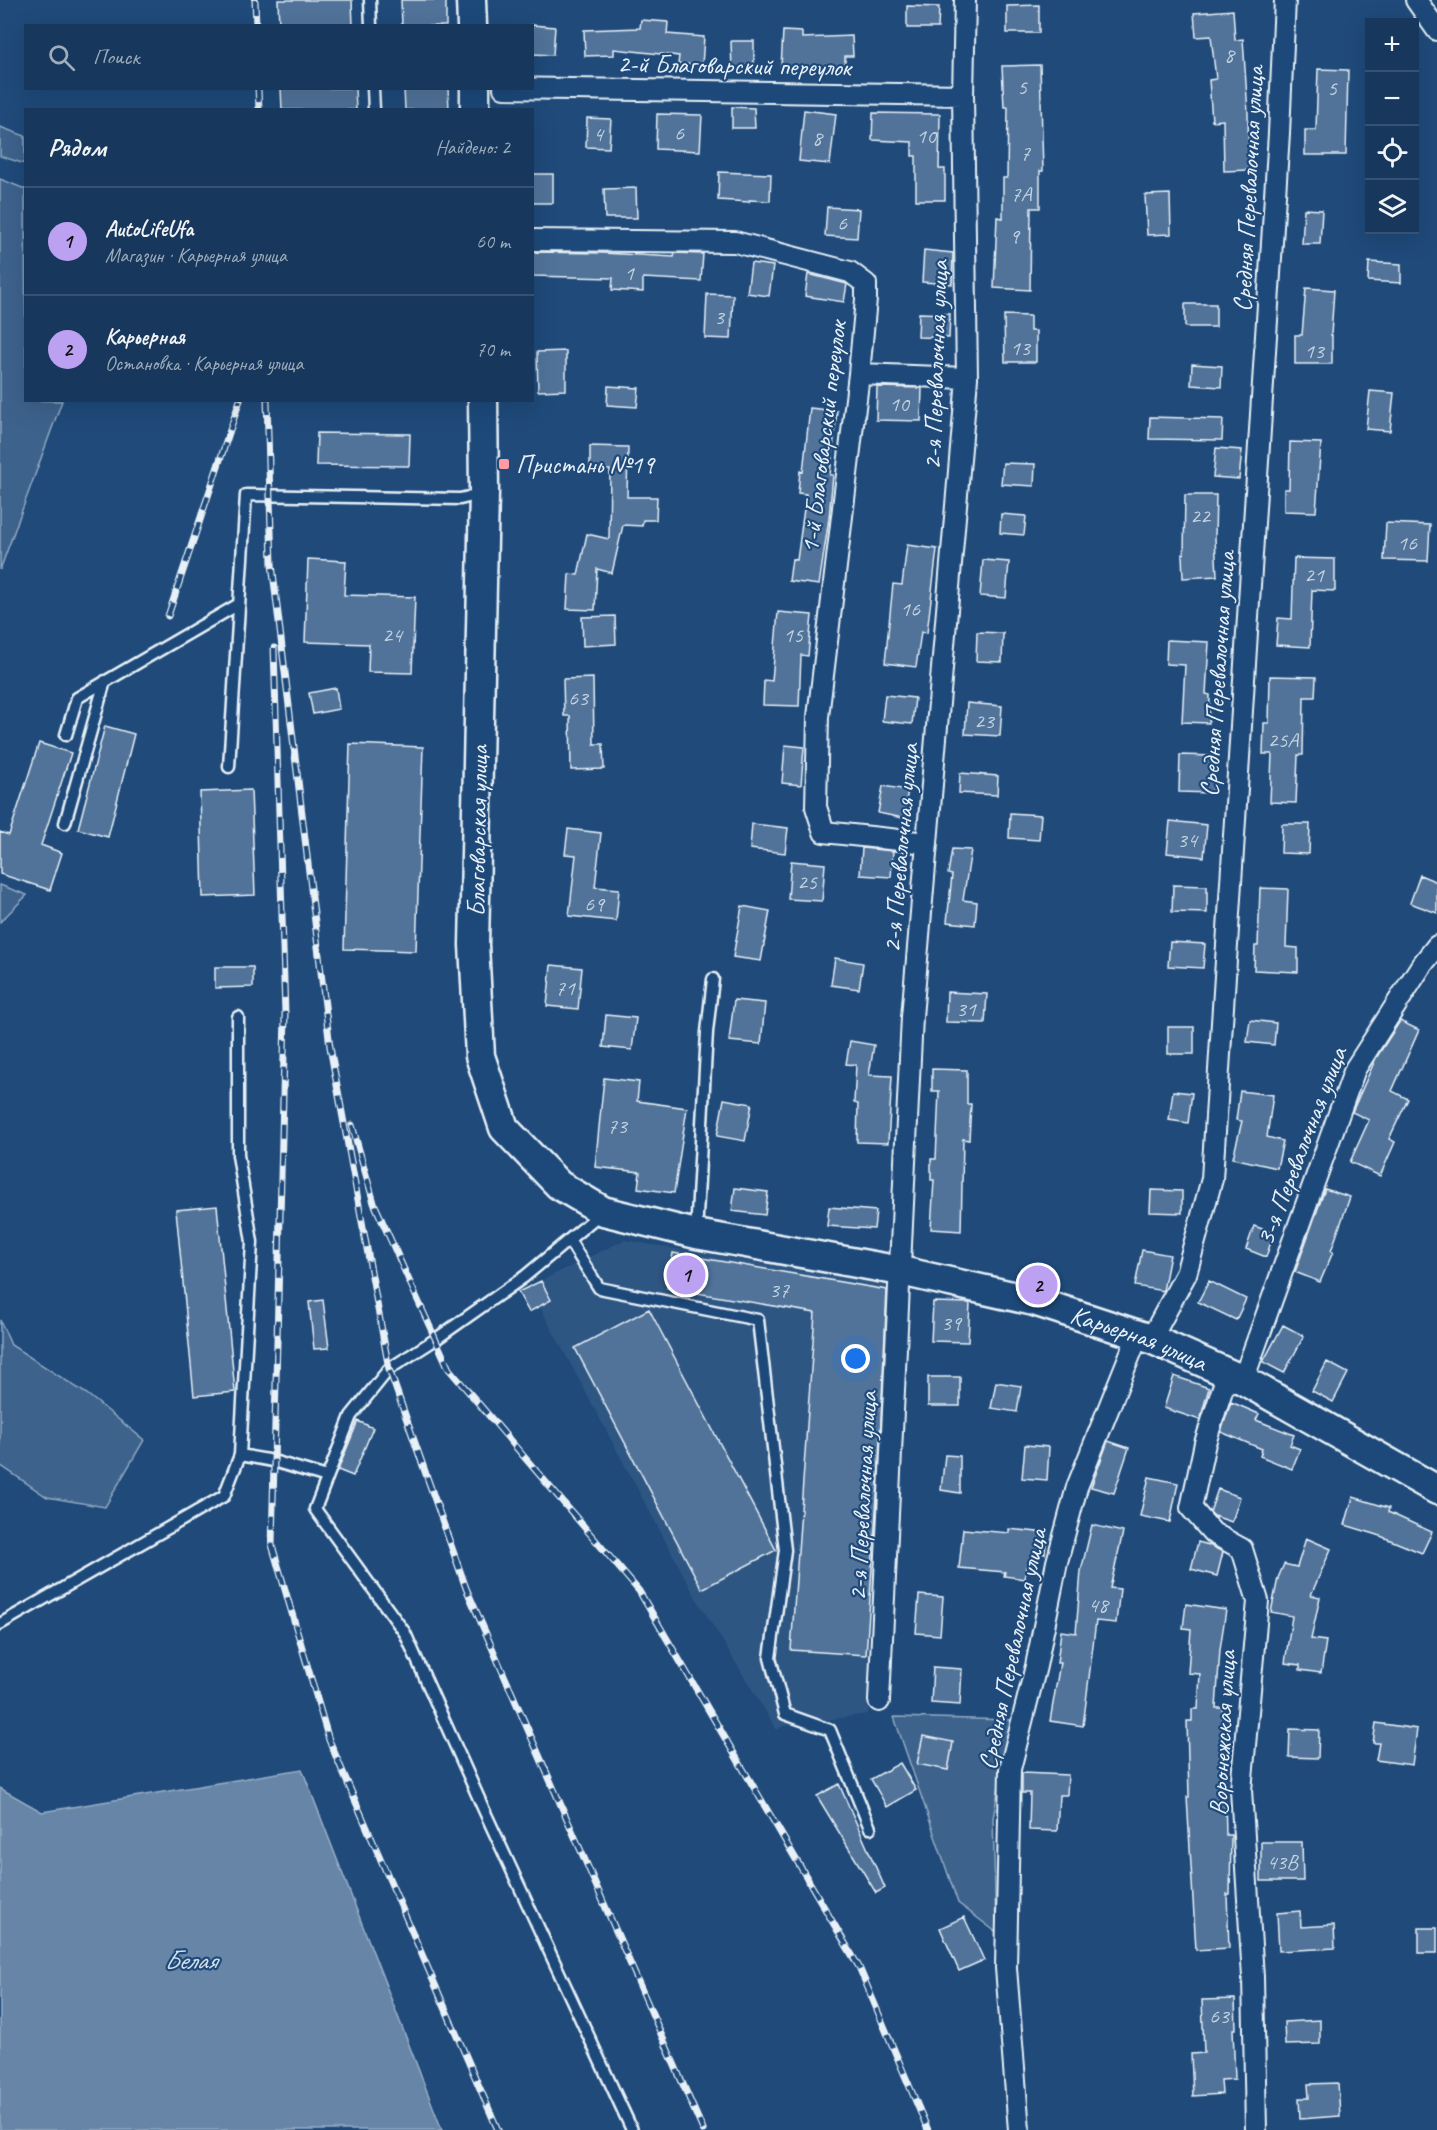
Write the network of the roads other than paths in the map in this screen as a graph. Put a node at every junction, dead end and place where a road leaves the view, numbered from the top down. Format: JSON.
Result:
{"nodes":[{"id":1,"x":370,"y":0,"type":"edge"},
{"id":2,"x":471,"y":0,"type":"edge"},
{"id":3,"x":965,"y":0,"type":"edge"},
{"id":4,"x":1285,"y":0,"type":"edge"},
{"id":5,"x":1416,"y":0,"type":"edge"},
{"id":6,"x":371,"y":24,"type":"edge"},
{"id":7,"x":472,"y":24,"type":"edge"},
{"id":8,"x":1437,"y":30,"type":"edge"},
{"id":9,"x":534,"y":88,"type":"edge"},
{"id":10,"x":373,"y":90,"type":"edge"},
{"id":11,"x":474,"y":90,"type":"edge"},
{"id":12,"x":963,"y":95,"type":"junction"},
{"id":13,"x":374,"y":108,"type":"edge"},
{"id":14,"x":475,"y":108,"type":"edge"},
{"id":15,"x":534,"y":240,"type":"edge"},
{"id":16,"x":859,"y":374,"type":"junction"},
{"id":17,"x":967,"y":378,"type":"junction"},
{"id":18,"x":483,"y":402,"type":"edge"},
{"id":19,"x":484,"y":493,"type":"junction"},
{"id":20,"x":239,"y":604,"type":"junction"},
{"id":21,"x":105,"y":681,"type":"junction"},
{"id":22,"x":66,"y":735,"type":"dead end"},
{"id":23,"x":229,"y":767,"type":"dead end"},
{"id":24,"x":65,"y":823,"type":"dead end"},
{"id":25,"x":927,"y":843,"type":"junction"},
{"id":26,"x":1437,"y":946,"type":"edge"},
{"id":27,"x":713,"y":979,"type":"dead end"},
{"id":28,"x":238,"y":1017,"type":"dead end"},
{"id":29,"x":603,"y":1211,"type":"junction"},
{"id":30,"x":696,"y":1234,"type":"junction"},
{"id":31,"x":569,"y":1240,"type":"junction"},
{"id":32,"x":901,"y":1271,"type":"junction"},
{"id":33,"x":1144,"y":1337,"type":"junction"},
{"id":34,"x":1235,"y":1376,"type":"junction"},
{"id":35,"x":240,"y":1455,"type":"junction"},
{"id":36,"x":327,"y":1477,"type":"junction"},
{"id":37,"x":1437,"y":1490,"type":"edge"},
{"id":38,"x":0,"y":1624,"type":"edge"},
{"id":39,"x":879,"y":1701,"type":"dead end"},
{"id":40,"x":870,"y":1828,"type":"dead end"},
{"id":41,"x":632,"y":2130,"type":"edge"},
{"id":42,"x":1019,"y":2130,"type":"edge"},
{"id":43,"x":1256,"y":2130,"type":"edge"}],
"edges":[{"from":1,"to":6,"type":"lane"},
{"from":2,"to":7,"type":"street"},
{"from":3,"to":12,"type":"street","name":"2-я Перевалочная улица"},
{"from":4,"to":33,"type":"street","name":"Средняя Перевалочная улица"},
{"from":5,"to":8,"type":"street"},
{"from":9,"to":12,"type":"street","name":"2-й Благоварский переулок"},
{"from":10,"to":13,"type":"lane"},
{"from":11,"to":14,"type":"street"},
{"from":12,"to":17,"type":"street","name":"2-я Перевалочная улица"},
{"from":15,"to":16,"type":"street","name":"1-й Благоварский переулок"},
{"from":16,"to":17,"type":"street"},
{"from":16,"to":25,"type":"street","name":"1-й Благоварский переулок"},
{"from":17,"to":25,"type":"street","name":"2-я Перевалочная улица"},
{"from":18,"to":19,"type":"street","name":"Благоварская улица"},
{"from":19,"to":20,"type":"lane"},
{"from":19,"to":29,"type":"street","name":"Благоварская улица"},
{"from":20,"to":21,"type":"lane"},
{"from":20,"to":23,"type":"lane"},
{"from":21,"to":22,"type":"lane"},
{"from":21,"to":24,"type":"lane"},
{"from":25,"to":32,"type":"street","name":"2-я Перевалочная улица"},
{"from":26,"to":34,"type":"street","name":"3-я Перевалочная улица"},
{"from":27,"to":30,"type":"lane"},
{"from":28,"to":35,"type":"lane"},
{"from":29,"to":30,"type":"street","name":"Карьерная улица"},
{"from":29,"to":31,"type":"lane"},
{"from":30,"to":32,"type":"street","name":"Карьерная улица"},
{"from":31,"to":36,"type":"lane"},
{"from":31,"to":40,"type":"lane"},
{"from":32,"to":33,"type":"street","name":"Карьерная улица"},
{"from":32,"to":39,"type":"street","name":"2-я Перевалочная улица"},
{"from":33,"to":34,"type":"street","name":"Карьерная улица"},
{"from":33,"to":42,"type":"street","name":"Средняя Перевалочная улица"},
{"from":34,"to":37,"type":"street","name":"Карьерная улица"},
{"from":34,"to":43,"type":"street","name":"Воронежская улица"},
{"from":35,"to":36,"type":"lane"},
{"from":35,"to":38,"type":"lane"},
{"from":36,"to":41,"type":"lane"}]}
